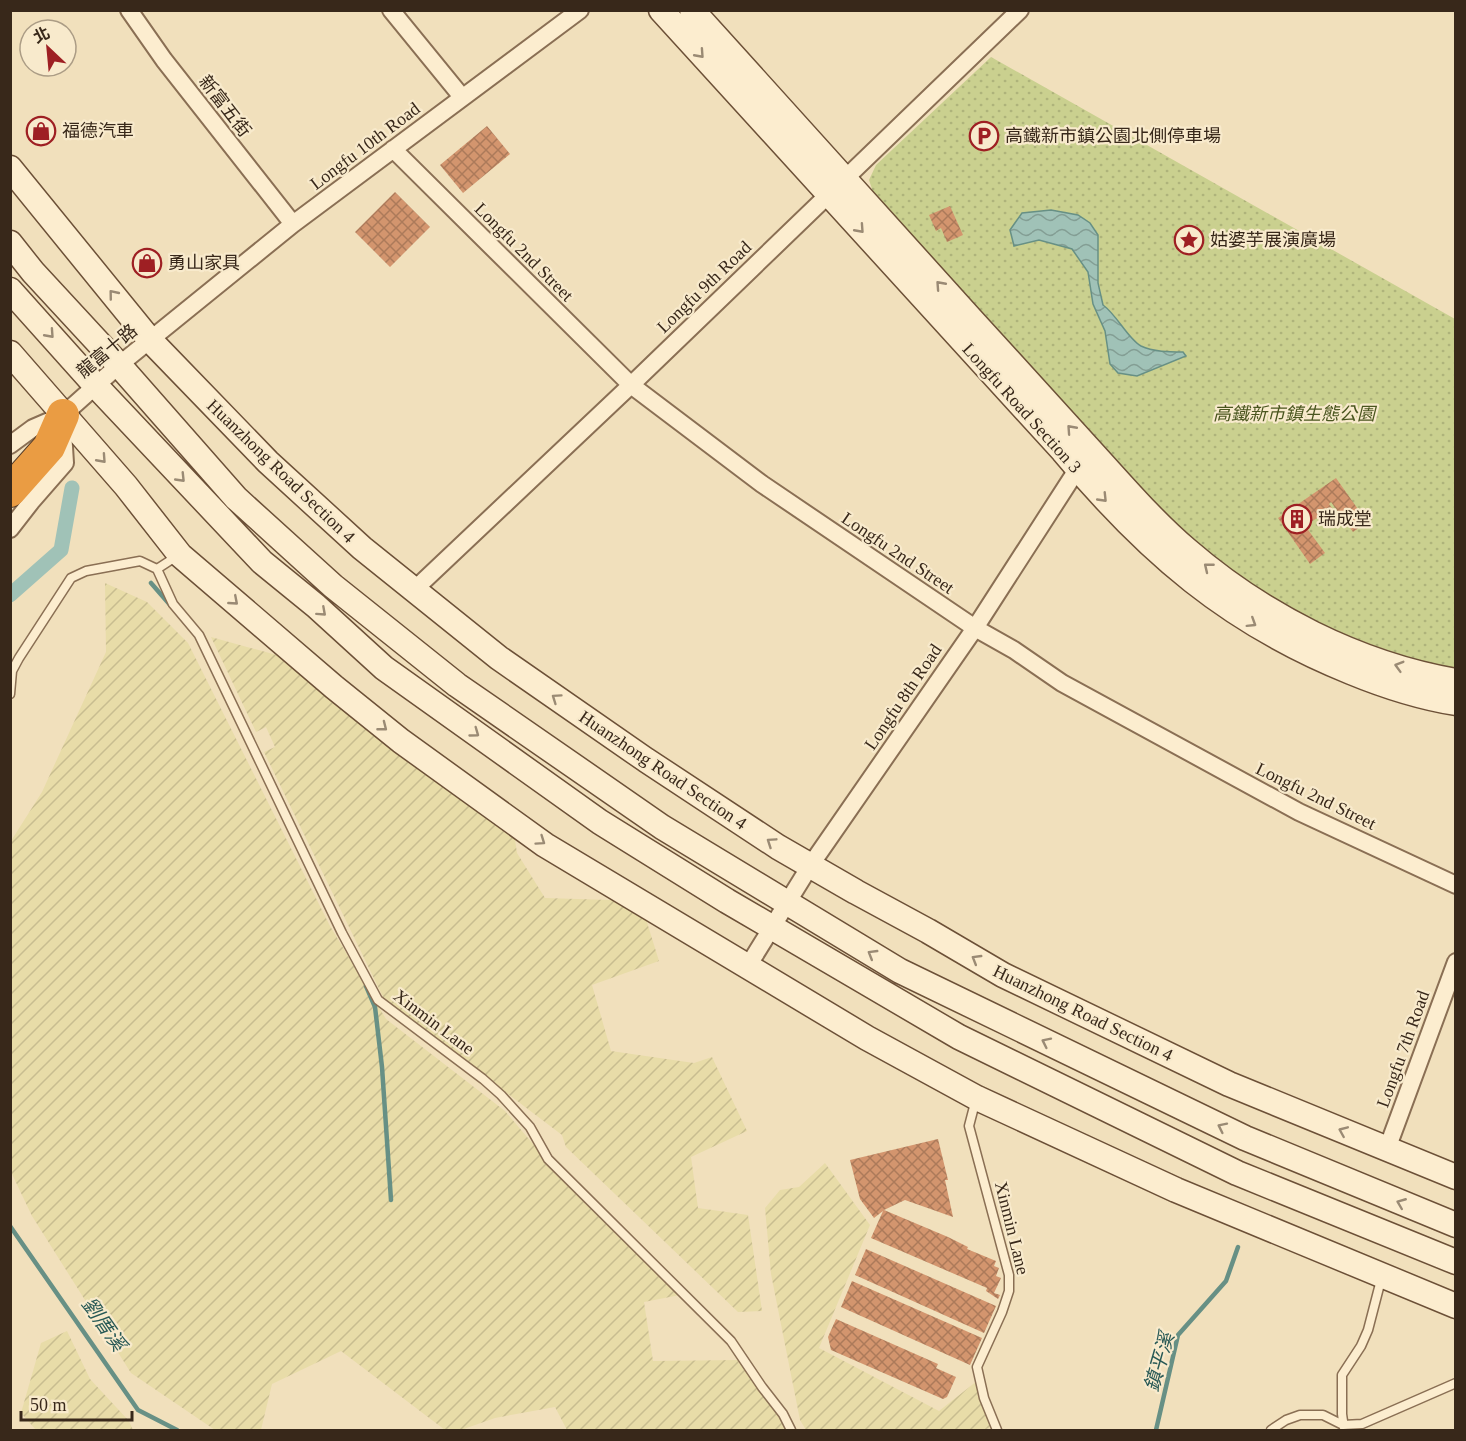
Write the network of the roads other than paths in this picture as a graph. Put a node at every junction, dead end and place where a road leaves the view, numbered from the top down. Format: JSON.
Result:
{"nodes":[{"id":1,"x":129,"y":10,"type":"edge"},
{"id":2,"x":391,"y":10,"type":"edge"},
{"id":3,"x":580,"y":10,"type":"edge"},
{"id":4,"x":661,"y":10,"type":"edge"},
{"id":5,"x":692,"y":10,"type":"edge"},
{"id":6,"x":1020,"y":10,"type":"edge"},
{"id":7,"x":462,"y":97,"type":"junction"},
{"id":8,"x":393,"y":149,"type":"junction"},
{"id":9,"x":10,"y":168,"type":"edge"},
{"id":10,"x":836,"y":187,"type":"junction"},
{"id":11,"x":293,"y":224,"type":"junction"},
{"id":12,"x":10,"y":243,"type":"edge"},
{"id":13,"x":10,"y":290,"type":"edge"},
{"id":14,"x":150,"y":340,"type":"junction"},
{"id":15,"x":10,"y":353,"type":"edge"},
{"id":16,"x":119,"y":365,"type":"junction"},
{"id":17,"x":96,"y":386,"type":"junction"},
{"id":18,"x":631,"y":386,"type":"junction"},
{"id":19,"x":63,"y":415,"type":"junction"},
{"id":20,"x":10,"y":432,"type":"edge"},
{"id":21,"x":10,"y":445,"type":"edge"},
{"id":22,"x":1084,"y":459,"type":"junction"},
{"id":23,"x":10,"y":491,"type":"edge"},
{"id":24,"x":10,"y":529,"type":"edge"},
{"id":25,"x":180,"y":555,"type":"junction"},
{"id":26,"x":157,"y":569,"type":"junction"},
{"id":27,"x":414,"y":590,"type":"junction"},
{"id":28,"x":975,"y":628,"type":"junction"},
{"id":29,"x":1455,"y":681,"type":"edge"},
{"id":30,"x":10,"y":694,"type":"edge"},
{"id":31,"x":1455,"y":703,"type":"edge"},
{"id":32,"x":810,"y":866,"type":"junction"},
{"id":33,"x":1455,"y":885,"type":"edge"},
{"id":34,"x":786,"y":902,"type":"junction"},
{"id":35,"x":772,"y":927,"type":"junction"},
{"id":36,"x":1455,"y":962,"type":"edge"},
{"id":37,"x":748,"y":966,"type":"junction"},
{"id":38,"x":976,"y":1098,"type":"junction"},
{"id":39,"x":1387,"y":1149,"type":"junction"},
{"id":40,"x":1455,"y":1177,"type":"edge"},
{"id":41,"x":1455,"y":1225,"type":"edge"},
{"id":42,"x":1455,"y":1262,"type":"edge"},
{"id":43,"x":1382,"y":1275,"type":"junction"},
{"id":44,"x":1455,"y":1306,"type":"edge"},
{"id":45,"x":1455,"y":1383,"type":"edge"},
{"id":46,"x":1344,"y":1428,"type":"edge"},
{"id":47,"x":791,"y":1431,"type":"edge"},
{"id":48,"x":997,"y":1431,"type":"edge"},
{"id":49,"x":1271,"y":1431,"type":"edge"}],
"edges":[{"from":1,"to":11,"type":"street","name":"新富五街"},
{"from":2,"to":7,"type":"street"},
{"from":3,"to":7,"type":"street","name":"Longfu 10th Road"},
{"from":4,"to":10,"type":"street","name":"Longfu Road Section 3","one_way":true},
{"from":5,"to":10,"type":"street","name":"Longfu Road Section 3"},
{"from":6,"to":10,"type":"street","name":"Longfu 9th Road"},
{"from":7,"to":8,"type":"street","name":"Longfu 10th Road"},
{"from":8,"to":11,"type":"street","name":"Longfu 10th Road"},
{"from":8,"to":18,"type":"street","name":"Longfu 2nd Street"},
{"from":14,"to":9,"type":"street","name":"Huanzhong Road Section 4","one_way":true},
{"from":10,"to":18,"type":"street","name":"Longfu 9th Road"},
{"from":10,"to":22,"type":"street","name":"Longfu Road Section 3"},
{"from":11,"to":14,"type":"street","name":"龍富十路"},
{"from":12,"to":16,"type":"street"},
{"from":13,"to":17,"type":"street","one_way":true},
{"from":14,"to":16,"type":"street","name":"龍富十路"},
{"from":14,"to":27,"type":"street","name":"Huanzhong Road Section 4"},
{"from":15,"to":19,"type":"street"},
{"from":16,"to":17,"type":"street","name":"龍富十路"},
{"from":16,"to":34,"type":"street"},
{"from":17,"to":19,"type":"street","name":"龍富十路"},
{"from":17,"to":35,"type":"street","one_way":true},
{"from":18,"to":27,"type":"street","name":"Longfu 9th Road"},
{"from":18,"to":28,"type":"street","name":"Longfu 2nd Street"},
{"from":19,"to":20,"type":"street"},
{"from":19,"to":21,"type":"street"},
{"from":19,"to":23,"type":"highway"},
{"from":19,"to":24,"type":"street"},
{"from":19,"to":25,"type":"street","one_way":true},
{"from":22,"to":28,"type":"street","name":"Longfu 8th Road"},
{"from":29,"to":22,"type":"street","name":"Longfu Road Section 3","one_way":true},
{"from":22,"to":31,"type":"street","name":"Longfu Road Section 3","one_way":true},
{"from":25,"to":26,"type":"lane"},
{"from":25,"to":37,"type":"street","one_way":true},
{"from":26,"to":30,"type":"lane"},
{"from":26,"to":47,"type":"lane","name":"Xinmin Lane"},
{"from":32,"to":27,"type":"street","name":"Huanzhong Road Section 4","one_way":true},
{"from":28,"to":32,"type":"street","name":"Longfu 8th Road"},
{"from":28,"to":33,"type":"street","name":"Longfu 2nd Street"},
{"from":32,"to":34,"type":"street","name":"Longfu 8th Road"},
{"from":39,"to":32,"type":"street","name":"Huanzhong Road Section 4","one_way":true},
{"from":34,"to":35,"type":"street","name":"Longfu 8th Road"},
{"from":41,"to":34,"type":"street","one_way":true},
{"from":35,"to":37,"type":"street","name":"Longfu 8th Road"},
{"from":35,"to":42,"type":"street"},
{"from":36,"to":39,"type":"street","name":"Longfu 7th Road"},
{"from":37,"to":38,"type":"street"},
{"from":38,"to":43,"type":"street"},
{"from":38,"to":48,"type":"lane","name":"Xinmin Lane"},
{"from":39,"to":40,"type":"street","name":"Huanzhong Road Section 4"},
{"from":43,"to":44,"type":"street"},
{"from":43,"to":46,"type":"lane"},
{"from":45,"to":46,"type":"lane"},
{"from":46,"to":49,"type":"lane"}]}
